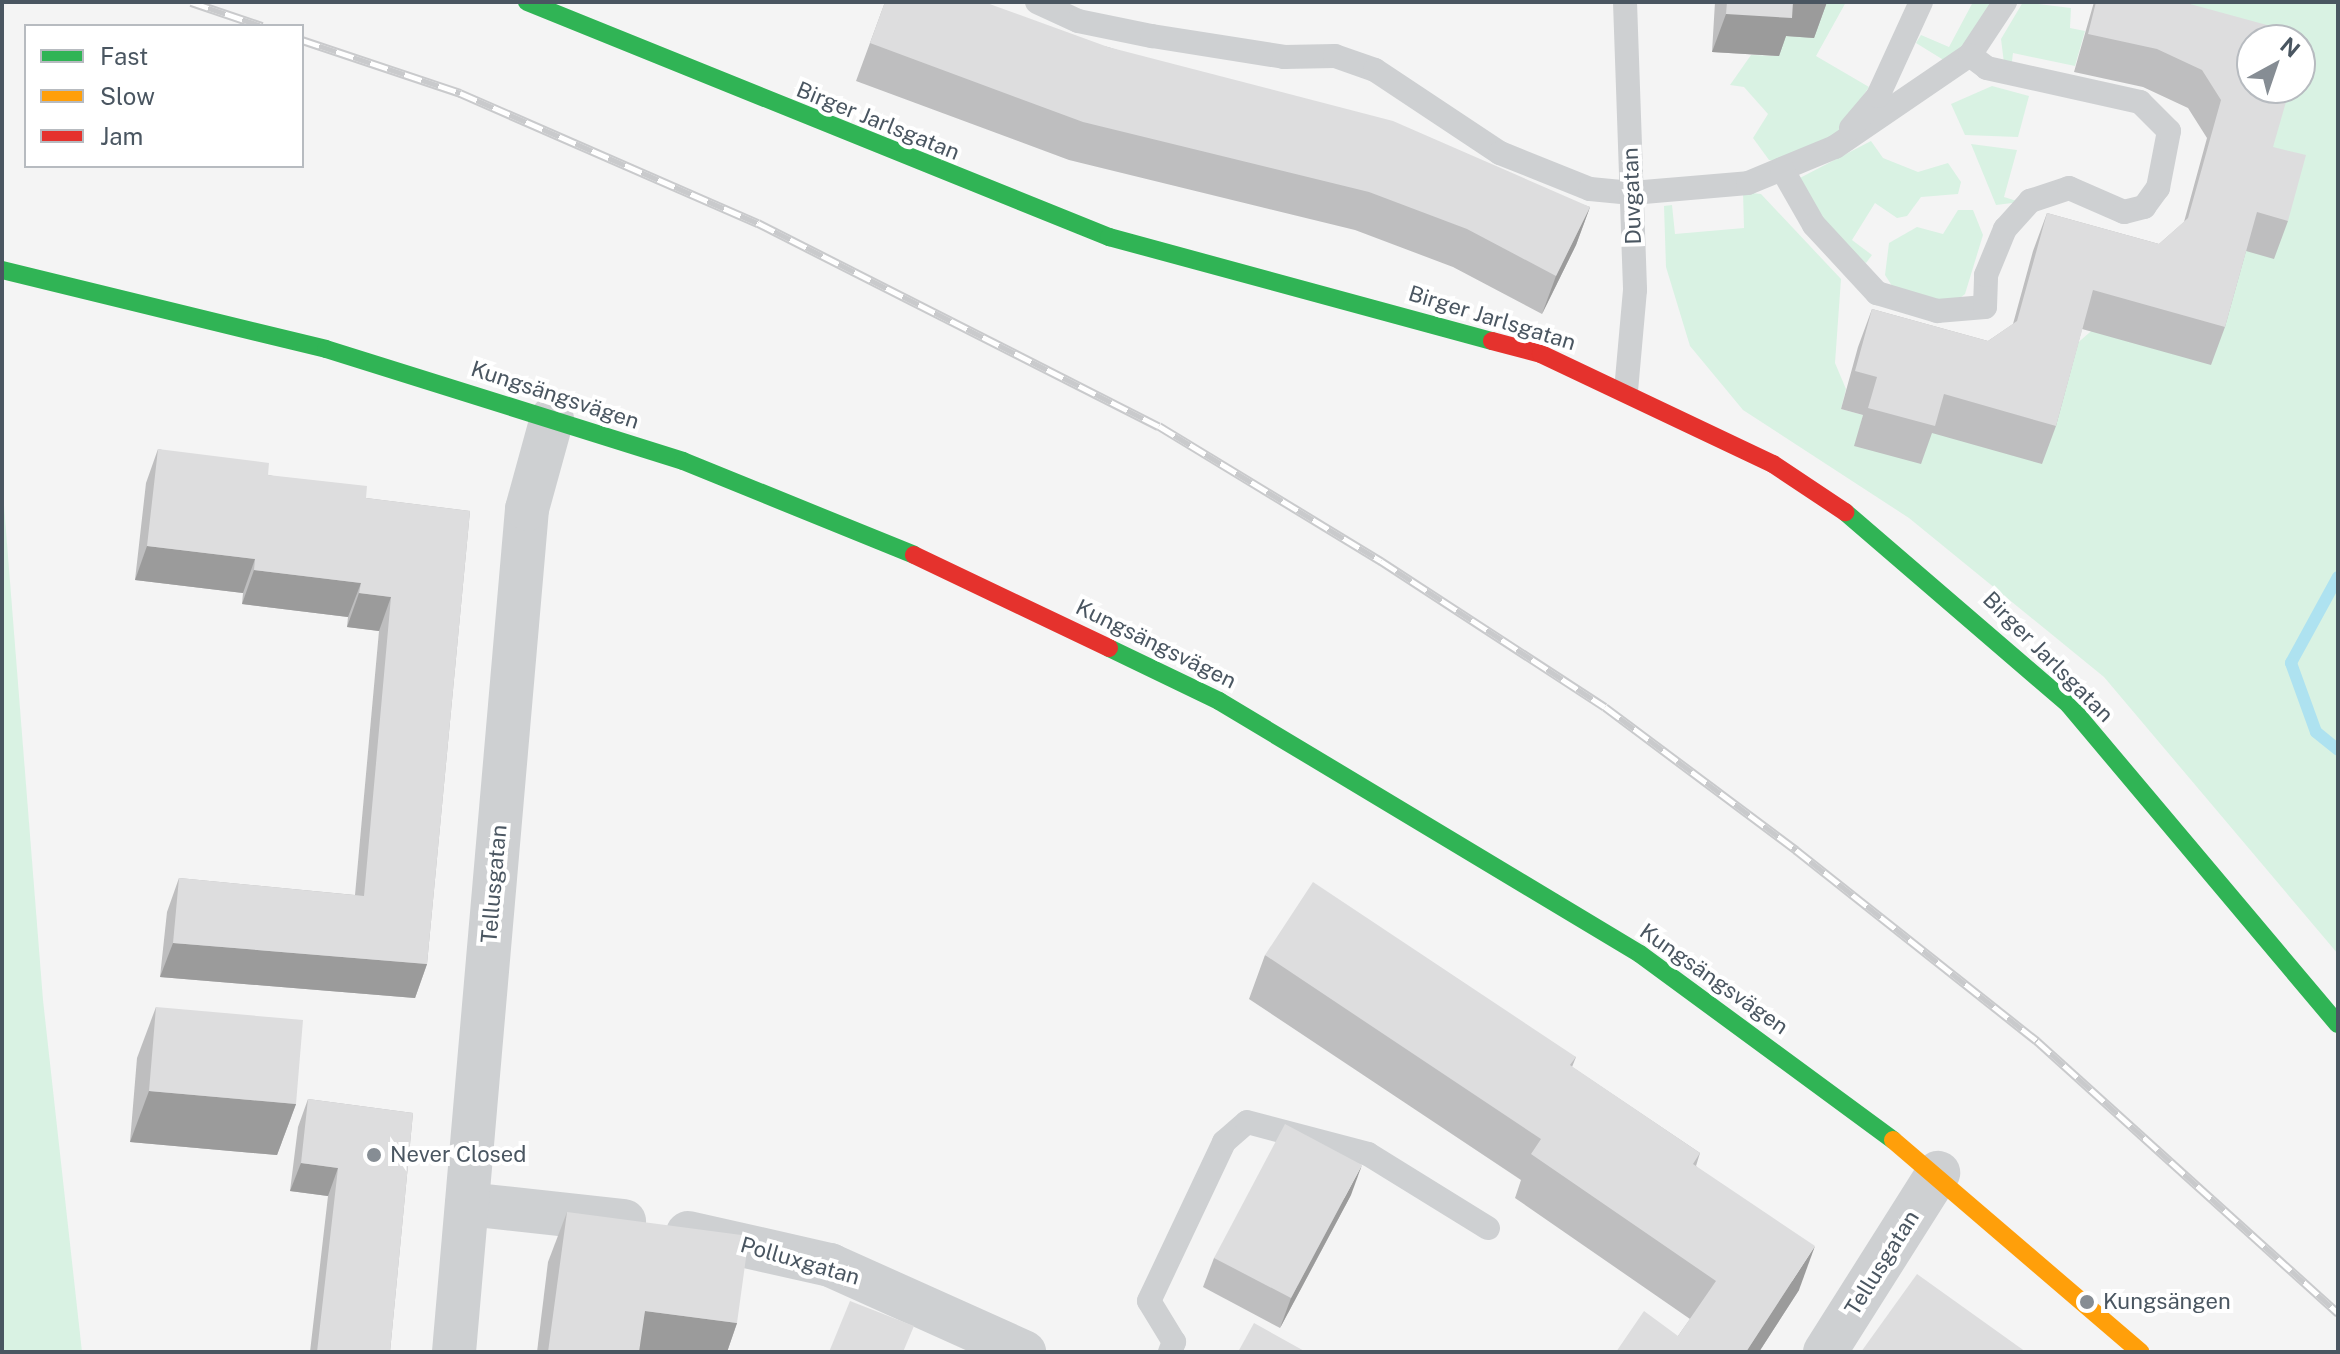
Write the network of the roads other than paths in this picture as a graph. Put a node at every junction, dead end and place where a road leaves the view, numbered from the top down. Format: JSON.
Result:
{"nodes":[{"id":1,"x":1037,"y":2,"type":"edge"},
{"id":2,"x":1625,"y":2,"type":"edge"},
{"id":3,"x":1921,"y":2,"type":"edge"},
{"id":4,"x":2005,"y":2,"type":"edge"},
{"id":5,"x":535,"y":3,"type":"edge"},
{"id":6,"x":1970,"y":55,"type":"junction"},
{"id":7,"x":1835,"y":147,"type":"junction"},
{"id":8,"x":1782,"y":169,"type":"junction"},
{"id":9,"x":1632,"y":193,"type":"junction"},
{"id":10,"x":2,"y":270,"type":"edge"},
{"id":11,"x":1626,"y":390,"type":"junction"},
{"id":12,"x":552,"y":418,"type":"junction"},
{"id":13,"x":2338,"y":1024,"type":"edge"},
{"id":14,"x":1938,"y":1173,"type":"junction"},
{"id":15,"x":467,"y":1204,"type":"junction"},
{"id":16,"x":1488,"y":1228,"type":"dead end"},
{"id":17,"x":454,"y":1352,"type":"edge"},
{"id":18,"x":1024,"y":1352,"type":"edge"},
{"id":19,"x":1170,"y":1352,"type":"edge"},
{"id":20,"x":1825,"y":1352,"type":"edge"},
{"id":21,"x":2140,"y":1352,"type":"edge"}],
"edges":[{"from":1,"to":9,"type":"lane"},
{"from":2,"to":9,"type":"lane","name":"Duvgatan"},
{"from":3,"to":7,"type":"lane"},
{"from":4,"to":6,"type":"lane"},
{"from":5,"to":11,"type":"street","name":"Birger Jarlsgatan"},
{"from":6,"to":7,"type":"lane"},
{"from":6,"to":8,"type":"lane"},
{"from":7,"to":8,"type":"lane"},
{"from":8,"to":9,"type":"lane"},
{"from":9,"to":11,"type":"lane","name":"Duvgatan"},
{"from":10,"to":12,"type":"street","name":"Kungsängsvägen"},
{"from":11,"to":13,"type":"street","name":"Birger Jarlsgatan"},
{"from":12,"to":14,"type":"street","name":"Kungsängsvägen"},
{"from":12,"to":15,"type":"street","name":"Tellusgatan"},
{"from":14,"to":20,"type":"street","name":"Tellusgatan"},
{"from":14,"to":21,"type":"street","name":"Kungsängsvägen"},
{"from":15,"to":17,"type":"street","name":"Tellusgatan"},
{"from":15,"to":18,"type":"street","name":"Polluxgatan"},
{"from":16,"to":19,"type":"lane"}]}
